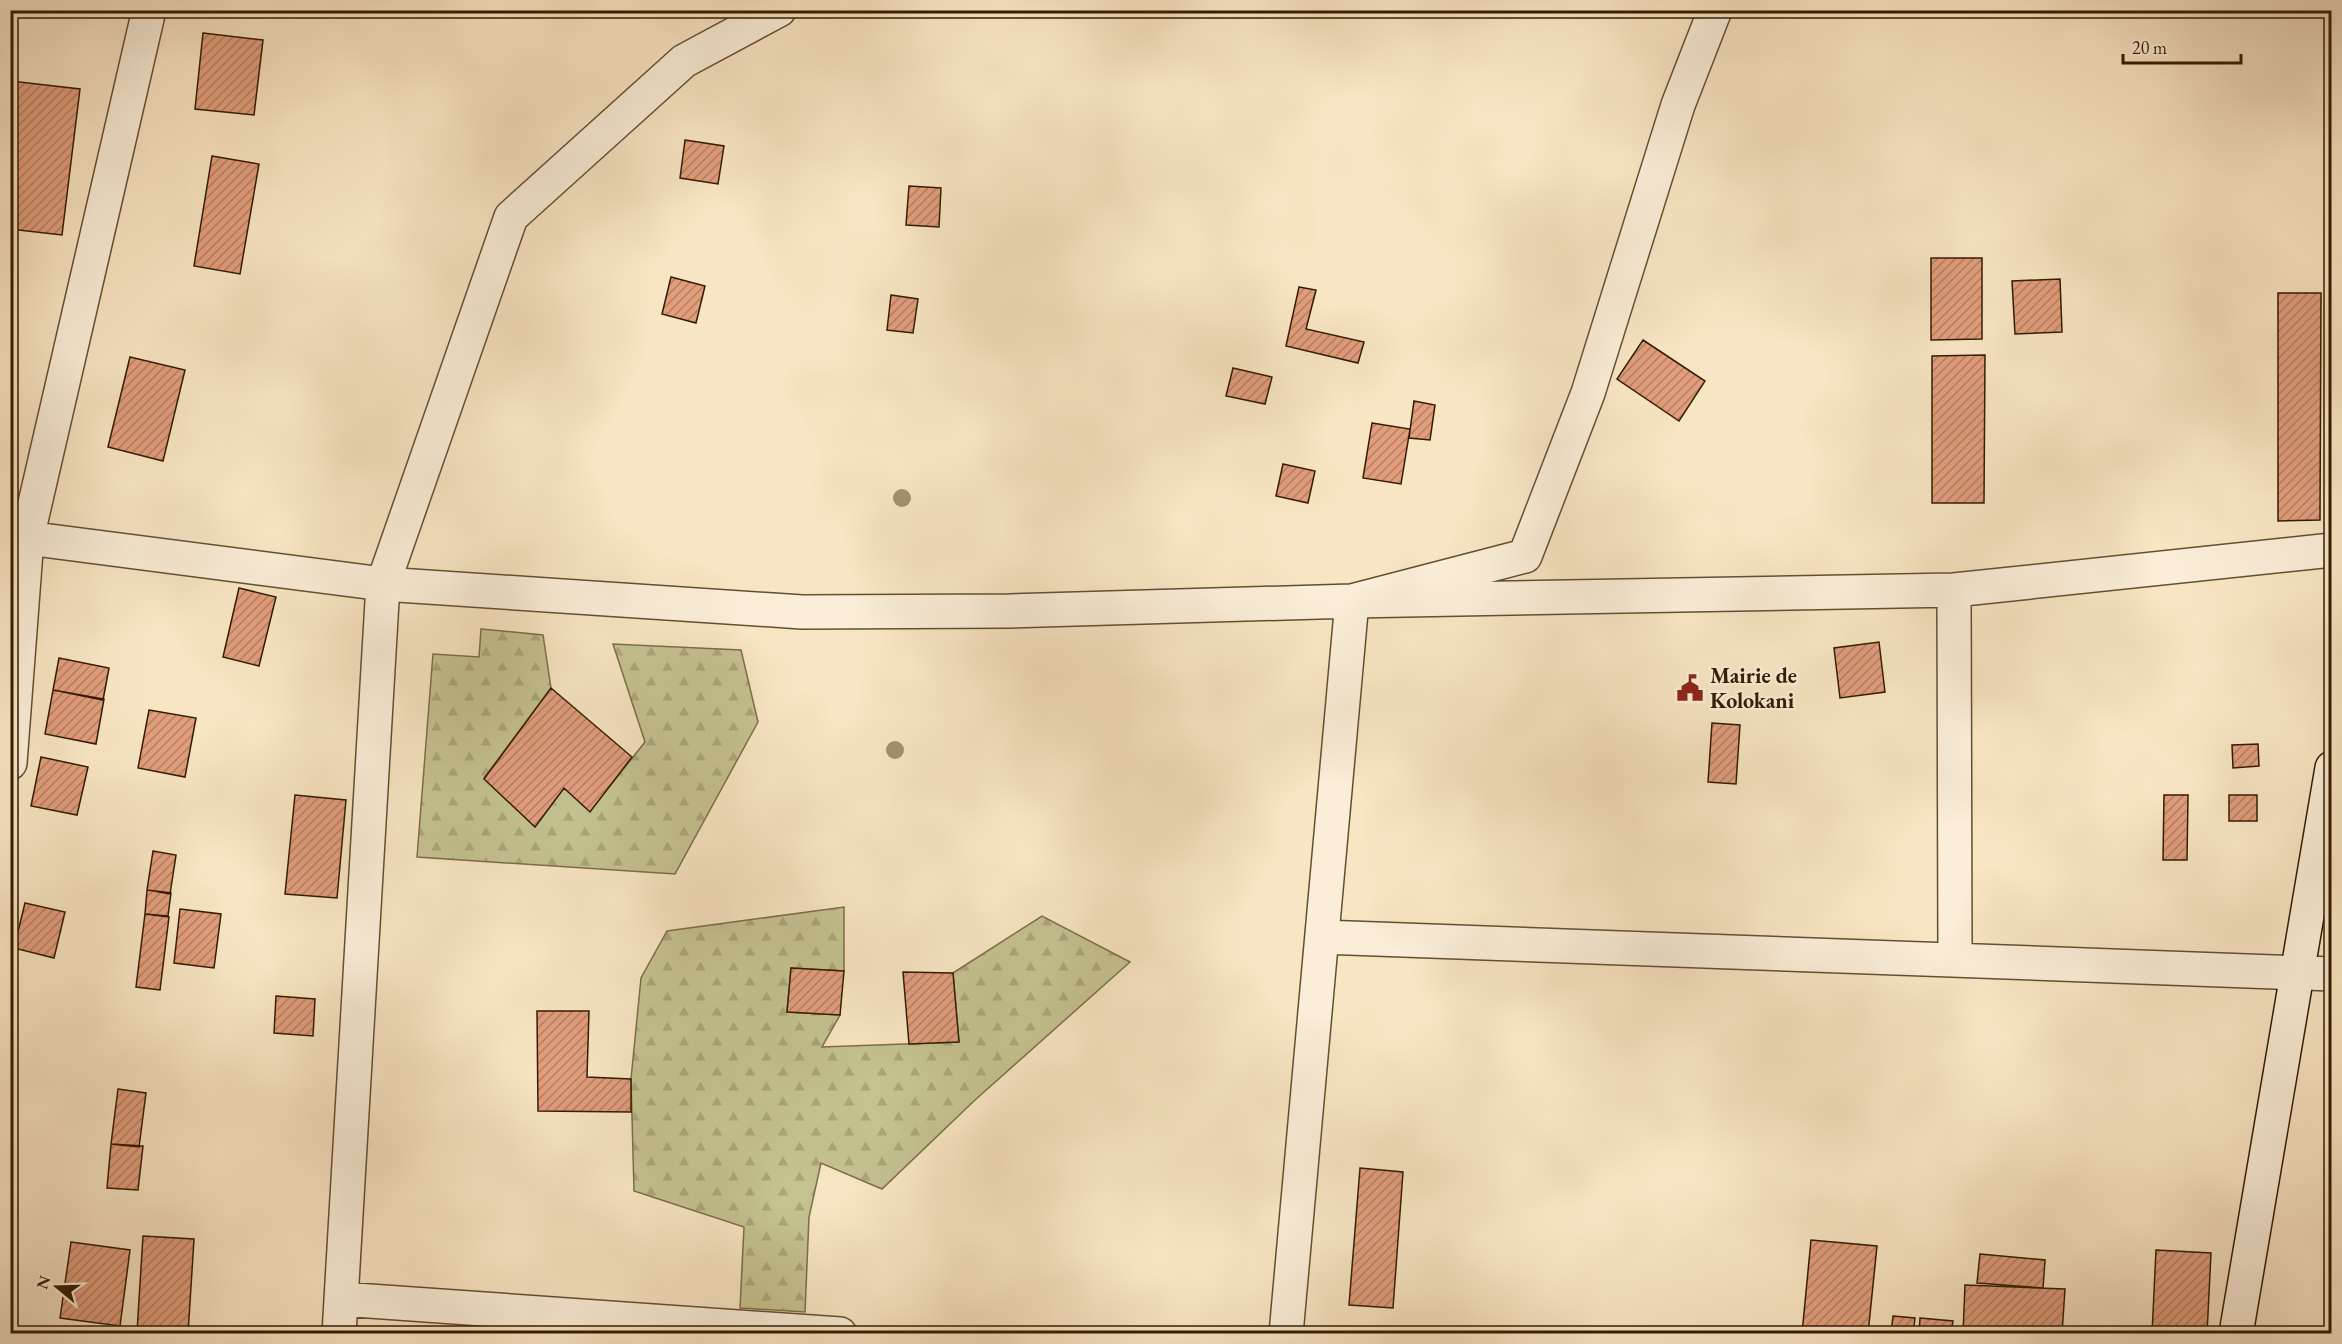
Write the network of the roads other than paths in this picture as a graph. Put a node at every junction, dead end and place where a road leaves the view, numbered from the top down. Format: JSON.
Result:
{"nodes":[{"id":1,"x":149,"y":10,"type":"edge"},
{"id":2,"x":779,"y":10,"type":"edge"},
{"id":3,"x":1715,"y":10,"type":"edge"},
{"id":4,"x":19,"y":539,"type":"edge"},
{"id":5,"x":2331,"y":550,"type":"edge"},
{"id":6,"x":382,"y":584,"type":"junction"},
{"id":7,"x":1954,"y":590,"type":"junction"},
{"id":8,"x":1352,"y":601,"type":"junction"},
{"id":9,"x":10,"y":763,"type":"edge"},
{"id":10,"x":2331,"y":768,"type":"edge"},
{"id":11,"x":1322,"y":938,"type":"junction"},
{"id":12,"x":1955,"y":959,"type":"junction"},
{"id":13,"x":2297,"y":971,"type":"junction"},
{"id":14,"x":2331,"y":974,"type":"edge"},
{"id":15,"x":341,"y":1299,"type":"junction"},
{"id":16,"x":640,"y":1327,"type":"edge"},
{"id":17,"x":339,"y":1334,"type":"edge"},
{"id":18,"x":840,"y":1334,"type":"edge"},
{"id":19,"x":1286,"y":1334,"type":"edge"},
{"id":20,"x":2236,"y":1334,"type":"edge"}],
"edges":[{"from":1,"to":4,"type":"street"},
{"from":2,"to":6,"type":"street"},
{"from":3,"to":8,"type":"street"},
{"from":4,"to":6,"type":"street"},
{"from":4,"to":9,"type":"street"},
{"from":5,"to":7,"type":"street"},
{"from":6,"to":8,"type":"street"},
{"from":6,"to":15,"type":"street"},
{"from":7,"to":8,"type":"street"},
{"from":7,"to":12,"type":"street"},
{"from":8,"to":11,"type":"street"},
{"from":10,"to":13,"type":"street"},
{"from":11,"to":12,"type":"street"},
{"from":11,"to":19,"type":"street"},
{"from":12,"to":13,"type":"street"},
{"from":13,"to":14,"type":"street"},
{"from":13,"to":20,"type":"street"},
{"from":15,"to":16,"type":"street"},
{"from":15,"to":17,"type":"street"},
{"from":16,"to":18,"type":"street"}]}
